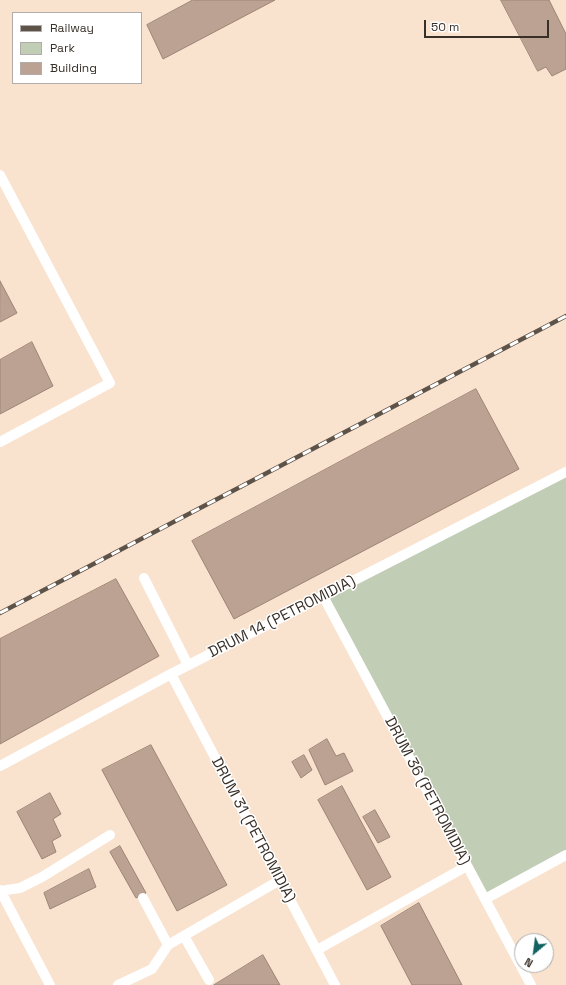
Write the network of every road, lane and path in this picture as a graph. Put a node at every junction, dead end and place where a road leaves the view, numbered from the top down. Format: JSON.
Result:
{"nodes":[{"id":1,"x":0,"y":175,"type":"edge"},
{"id":2,"x":0,"y":442,"type":"edge"},
{"id":3,"x":566,"y":472,"type":"edge"},
{"id":4,"x":144,"y":578,"type":"dead end"},
{"id":5,"x":323,"y":596,"type":"junction"},
{"id":6,"x":188,"y":665,"type":"junction"},
{"id":7,"x":171,"y":674,"type":"junction"},
{"id":8,"x":0,"y":766,"type":"edge"},
{"id":9,"x":110,"y":835,"type":"dead end"},
{"id":10,"x":566,"y":855,"type":"edge"},
{"id":11,"x":467,"y":866,"type":"junction"},
{"id":12,"x":280,"y":880,"type":"junction"},
{"id":13,"x":0,"y":891,"type":"edge"},
{"id":14,"x":143,"y":898,"type":"dead end"},
{"id":15,"x":485,"y":899,"type":"junction"},
{"id":16,"x":184,"y":936,"type":"junction"},
{"id":17,"x":168,"y":945,"type":"junction"},
{"id":18,"x":317,"y":950,"type":"junction"},
{"id":19,"x":209,"y":980,"type":"dead end"},
{"id":20,"x":50,"y":985,"type":"edge"},
{"id":21,"x":118,"y":985,"type":"edge"},
{"id":22,"x":335,"y":985,"type":"edge"},
{"id":23,"x":531,"y":985,"type":"edge"}],
"edges":[{"from":1,"to":2,"type":"lane"},
{"from":3,"to":5,"type":"lane","name":"DRUM 14 (PETROMIDIA)"},
{"from":4,"to":6,"type":"lane"},
{"from":5,"to":6,"type":"lane","name":"DRUM 14 (PETROMIDIA)"},
{"from":5,"to":11,"type":"lane","name":"DRUM 36 (PETROMIDIA)"},
{"from":6,"to":7,"type":"lane","name":"DRUM 14 (PETROMIDIA)"},
{"from":7,"to":8,"type":"lane","name":"DRUM 14 (PETROMIDIA)"},
{"from":7,"to":12,"type":"lane","name":"DRUM 31 (PETROMIDIA)"},
{"from":9,"to":13,"type":"lane"},
{"from":10,"to":15,"type":"lane"},
{"from":11,"to":15,"type":"lane","name":"DRUM 36 (PETROMIDIA)"},
{"from":11,"to":18,"type":"lane"},
{"from":12,"to":16,"type":"lane"},
{"from":12,"to":18,"type":"lane","name":"DRUM 31 (PETROMIDIA)"},
{"from":13,"to":20,"type":"lane"},
{"from":14,"to":17,"type":"lane"},
{"from":15,"to":23,"type":"lane","name":"DRUM 36 (PETROMIDIA)"},
{"from":16,"to":17,"type":"lane"},
{"from":16,"to":19,"type":"lane"},
{"from":17,"to":21,"type":"lane"},
{"from":18,"to":22,"type":"lane","name":"DRUM 31 (PETROMIDIA)"}]}
